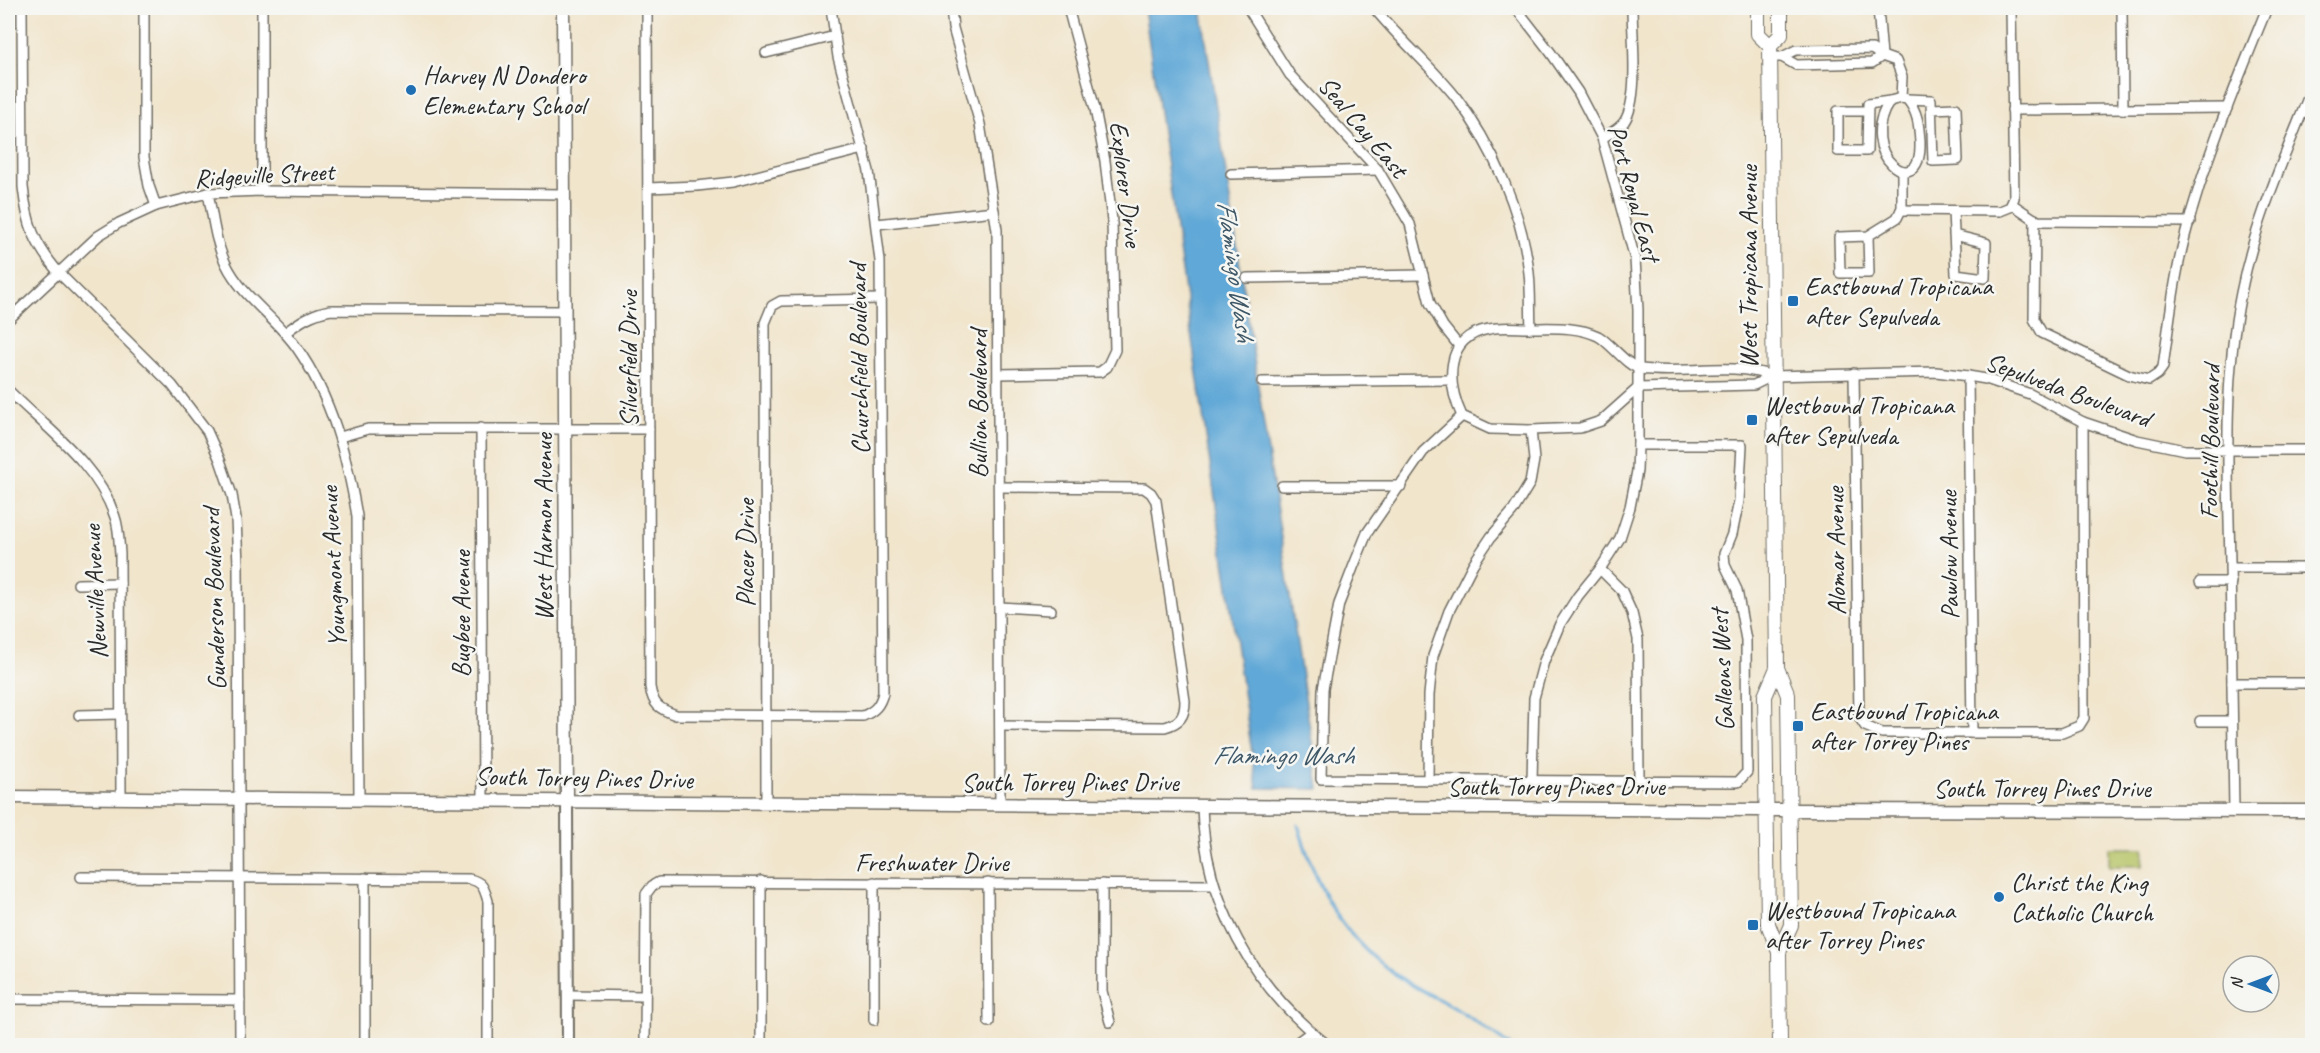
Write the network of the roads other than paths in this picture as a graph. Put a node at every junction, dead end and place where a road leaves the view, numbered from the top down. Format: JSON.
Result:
{"nodes":[{"id":1,"x":22,"y":8,"type":"edge"},
{"id":2,"x":144,"y":8,"type":"edge"},
{"id":3,"x":262,"y":8,"type":"edge"},
{"id":4,"x":563,"y":8,"type":"edge"},
{"id":5,"x":647,"y":8,"type":"edge"},
{"id":6,"x":831,"y":8,"type":"edge"},
{"id":7,"x":951,"y":8,"type":"edge"},
{"id":8,"x":1068,"y":8,"type":"edge"},
{"id":9,"x":1248,"y":8,"type":"edge"},
{"id":10,"x":1374,"y":8,"type":"edge"},
{"id":11,"x":1516,"y":8,"type":"edge"},
{"id":12,"x":1632,"y":8,"type":"edge"},
{"id":13,"x":1758,"y":8,"type":"edge"},
{"id":14,"x":1781,"y":8,"type":"edge"},
{"id":15,"x":1878,"y":8,"type":"edge"},
{"id":16,"x":2011,"y":8,"type":"edge"},
{"id":17,"x":2122,"y":8,"type":"edge"},
{"id":18,"x":2267,"y":8,"type":"edge"},
{"id":19,"x":835,"y":36,"type":"junction"},
{"id":20,"x":766,"y":52,"type":"dead end"},
{"id":21,"x":1774,"y":53,"type":"junction"},
{"id":22,"x":1882,"y":56,"type":"junction"},
{"id":23,"x":2313,"y":88,"type":"edge"},
{"id":24,"x":1904,"y":98,"type":"junction"},
{"id":25,"x":1890,"y":101,"type":"junction"},
{"id":26,"x":2228,"y":108,"type":"junction"},
{"id":27,"x":2123,"y":109,"type":"junction"},
{"id":28,"x":1931,"y":110,"type":"junction"},
{"id":29,"x":2012,"y":110,"type":"junction"},
{"id":30,"x":1866,"y":111,"type":"junction"},
{"id":31,"x":2308,"y":112,"type":"edge"},
{"id":32,"x":1602,"y":138,"type":"junction"},
{"id":33,"x":864,"y":149,"type":"junction"},
{"id":34,"x":1378,"y":170,"type":"junction"},
{"id":35,"x":1902,"y":171,"type":"junction"},
{"id":36,"x":1231,"y":174,"type":"dead end"},
{"id":37,"x":648,"y":188,"type":"junction"},
{"id":38,"x":262,"y":191,"type":"junction"},
{"id":39,"x":208,"y":193,"type":"junction"},
{"id":40,"x":564,"y":194,"type":"junction"},
{"id":41,"x":2012,"y":204,"type":"junction"},
{"id":42,"x":156,"y":206,"type":"junction"},
{"id":43,"x":1901,"y":210,"type":"junction"},
{"id":44,"x":994,"y":211,"type":"junction"},
{"id":45,"x":1953,"y":211,"type":"junction"},
{"id":46,"x":2035,"y":219,"type":"junction"},
{"id":47,"x":2190,"y":222,"type":"junction"},
{"id":48,"x":877,"y":224,"type":"junction"},
{"id":49,"x":1868,"y":236,"type":"junction"},
{"id":50,"x":1954,"y":236,"type":"junction"},
{"id":51,"x":58,"y":272,"type":"junction"},
{"id":52,"x":1423,"y":275,"type":"junction"},
{"id":53,"x":1247,"y":278,"type":"dead end"},
{"id":54,"x":880,"y":299,"type":"junction"},
{"id":55,"x":565,"y":311,"type":"junction"},
{"id":56,"x":8,"y":320,"type":"edge"},
{"id":57,"x":1531,"y":328,"type":"junction"},
{"id":58,"x":285,"y":333,"type":"junction"},
{"id":59,"x":1459,"y":346,"type":"junction"},
{"id":60,"x":1854,"y":373,"type":"junction"},
{"id":61,"x":999,"y":374,"type":"junction"},
{"id":62,"x":1772,"y":376,"type":"junction"},
{"id":63,"x":1968,"y":376,"type":"junction"},
{"id":64,"x":1638,"y":378,"type":"junction"},
{"id":65,"x":1450,"y":380,"type":"junction"},
{"id":66,"x":1262,"y":382,"type":"dead end"},
{"id":67,"x":9,"y":394,"type":"edge"},
{"id":68,"x":1462,"y":417,"type":"junction"},
{"id":69,"x":2083,"y":422,"type":"junction"},
{"id":70,"x":481,"y":428,"type":"junction"},
{"id":71,"x":565,"y":429,"type":"junction"},
{"id":72,"x":649,"y":429,"type":"junction"},
{"id":73,"x":1532,"y":430,"type":"junction"},
{"id":74,"x":340,"y":437,"type":"junction"},
{"id":75,"x":1638,"y":444,"type":"junction"},
{"id":76,"x":2313,"y":450,"type":"edge"},
{"id":77,"x":2228,"y":451,"type":"junction"},
{"id":78,"x":1282,"y":486,"type":"dead end"},
{"id":79,"x":1401,"y":486,"type":"junction"},
{"id":80,"x":999,"y":487,"type":"junction"},
{"id":81,"x":2231,"y":568,"type":"junction"},
{"id":82,"x":2313,"y":568,"type":"edge"},
{"id":83,"x":1600,"y":569,"type":"junction"},
{"id":84,"x":2200,"y":582,"type":"dead end"},
{"id":85,"x":2231,"y":582,"type":"junction"},
{"id":86,"x":120,"y":583,"type":"junction"},
{"id":87,"x":78,"y":584,"type":"dead end"},
{"id":88,"x":1000,"y":607,"type":"junction"},
{"id":89,"x":1051,"y":610,"type":"dead end"},
{"id":90,"x":1777,"y":668,"type":"junction"},
{"id":91,"x":2232,"y":683,"type":"junction"},
{"id":92,"x":2313,"y":683,"type":"edge"},
{"id":93,"x":120,"y":714,"type":"junction"},
{"id":94,"x":79,"y":715,"type":"dead end"},
{"id":95,"x":766,"y":716,"type":"junction"},
{"id":96,"x":2232,"y":721,"type":"junction"},
{"id":97,"x":2200,"y":722,"type":"dead end"},
{"id":98,"x":1000,"y":726,"type":"junction"},
{"id":99,"x":1972,"y":733,"type":"junction"},
{"id":100,"x":1428,"y":780,"type":"junction"},
{"id":101,"x":1532,"y":781,"type":"junction"},
{"id":102,"x":1639,"y":782,"type":"junction"},
{"id":103,"x":8,"y":797,"type":"edge"},
{"id":104,"x":121,"y":798,"type":"junction"},
{"id":105,"x":239,"y":799,"type":"junction"},
{"id":106,"x":359,"y":800,"type":"junction"},
{"id":107,"x":483,"y":800,"type":"junction"},
{"id":108,"x":567,"y":801,"type":"junction"},
{"id":109,"x":766,"y":802,"type":"junction"},
{"id":110,"x":1000,"y":805,"type":"junction"},
{"id":111,"x":1202,"y":806,"type":"junction"},
{"id":112,"x":1766,"y":810,"type":"junction"},
{"id":113,"x":1789,"y":810,"type":"junction"},
{"id":114,"x":2234,"y":810,"type":"junction"},
{"id":115,"x":2313,"y":811,"type":"edge"},
{"id":116,"x":239,"y":876,"type":"junction"},
{"id":117,"x":81,"y":877,"type":"dead end"},
{"id":118,"x":365,"y":878,"type":"junction"},
{"id":119,"x":760,"y":881,"type":"junction"},
{"id":120,"x":874,"y":882,"type":"junction"},
{"id":121,"x":988,"y":883,"type":"junction"},
{"id":122,"x":1102,"y":884,"type":"junction"},
{"id":123,"x":1214,"y":885,"type":"junction"},
{"id":124,"x":1779,"y":952,"type":"junction"},
{"id":125,"x":568,"y":995,"type":"junction"},
{"id":126,"x":645,"y":996,"type":"junction"},
{"id":127,"x":8,"y":999,"type":"edge"},
{"id":128,"x":240,"y":1000,"type":"junction"},
{"id":129,"x":874,"y":1020,"type":"dead end"},
{"id":130,"x":989,"y":1022,"type":"dead end"},
{"id":131,"x":1110,"y":1022,"type":"dead end"},
{"id":132,"x":1311,"y":1032,"type":"junction"},
{"id":133,"x":240,"y":1046,"type":"edge"},
{"id":134,"x":365,"y":1046,"type":"edge"},
{"id":135,"x":488,"y":1046,"type":"edge"},
{"id":136,"x":568,"y":1046,"type":"edge"},
{"id":137,"x":645,"y":1046,"type":"edge"},
{"id":138,"x":761,"y":1046,"type":"edge"},
{"id":139,"x":1292,"y":1046,"type":"edge"},
{"id":140,"x":1329,"y":1046,"type":"edge"},
{"id":141,"x":1780,"y":1046,"type":"edge"}],
"edges":[{"from":1,"to":51,"type":"street","name":"Gunderson Boulevard"},
{"from":2,"to":42,"type":"street"},
{"from":3,"to":38,"type":"street"},
{"from":4,"to":40,"type":"main road","name":"West Harmon Avenue"},
{"from":5,"to":37,"type":"street","name":"Silverfield Drive"},
{"from":6,"to":19,"type":"street","name":"Churchfield Boulevard"},
{"from":7,"to":44,"type":"street","name":"Bullion Boulevard"},
{"from":8,"to":61,"type":"street","name":"Explorer Drive"},
{"from":9,"to":34,"type":"street","name":"Seal Cay East"},
{"from":10,"to":57,"type":"street"},
{"from":11,"to":32,"type":"street","name":"Port Royal East"},
{"from":12,"to":32,"type":"street"},
{"from":13,"to":21,"type":"main road","name":"West Tropicana Avenue"},
{"from":14,"to":21,"type":"main road","name":"West Tropicana Avenue"},
{"from":15,"to":22,"type":"street"},
{"from":16,"to":29,"type":"street"},
{"from":17,"to":27,"type":"street"},
{"from":18,"to":26,"type":"street"},
{"from":19,"to":20,"type":"street"},
{"from":19,"to":33,"type":"street","name":"Churchfield Boulevard"},
{"from":21,"to":22,"type":"street"},
{"from":21,"to":22,"type":"street"},
{"from":21,"to":62,"type":"main road","name":"West Tropicana Avenue"},
{"from":22,"to":24,"type":"street"},
{"from":23,"to":31,"type":"street","name":"Foothill Boulevard"},
{"from":24,"to":25,"type":"street"},
{"from":24,"to":28,"type":"street"},
{"from":24,"to":35,"type":"street"},
{"from":25,"to":30,"type":"street"},
{"from":25,"to":35,"type":"street"},
{"from":26,"to":27,"type":"street"},
{"from":26,"to":47,"type":"street"},
{"from":27,"to":29,"type":"street"},
{"from":28,"to":28,"type":"street"},
{"from":29,"to":41,"type":"street"},
{"from":30,"to":30,"type":"street"},
{"from":31,"to":77,"type":"street","name":"Foothill Boulevard"},
{"from":32,"to":64,"type":"street","name":"Port Royal East"},
{"from":33,"to":37,"type":"street"},
{"from":33,"to":48,"type":"street","name":"Churchfield Boulevard"},
{"from":34,"to":36,"type":"street"},
{"from":34,"to":52,"type":"street","name":"Seal Cay East"},
{"from":35,"to":43,"type":"street"},
{"from":37,"to":72,"type":"street","name":"Silverfield Drive"},
{"from":38,"to":39,"type":"street","name":"Ridgeville Street"},
{"from":38,"to":40,"type":"street","name":"Ridgeville Street"},
{"from":39,"to":42,"type":"street","name":"Ridgeville Street"},
{"from":39,"to":58,"type":"street","name":"Youngmont Avenue"},
{"from":40,"to":55,"type":"main road","name":"West Harmon Avenue"},
{"from":41,"to":45,"type":"street"},
{"from":41,"to":46,"type":"street"},
{"from":42,"to":51,"type":"street","name":"Ridgeville Street"},
{"from":43,"to":45,"type":"street"},
{"from":43,"to":49,"type":"street"},
{"from":44,"to":48,"type":"street"},
{"from":44,"to":61,"type":"street","name":"Bullion Boulevard"},
{"from":45,"to":50,"type":"street"},
{"from":46,"to":47,"type":"street"},
{"from":46,"to":47,"type":"street"},
{"from":48,"to":54,"type":"street","name":"Churchfield Boulevard"},
{"from":49,"to":49,"type":"street"},
{"from":50,"to":50,"type":"street"},
{"from":51,"to":56,"type":"street","name":"Ridgeville Street"},
{"from":51,"to":105,"type":"street","name":"Gunderson Boulevard"},
{"from":52,"to":53,"type":"street"},
{"from":52,"to":59,"type":"street","name":"Seal Cay East"},
{"from":54,"to":95,"type":"street","name":"Placer Drive"},
{"from":54,"to":95,"type":"street","name":"Churchfield Boulevard"},
{"from":55,"to":58,"type":"street"},
{"from":55,"to":71,"type":"main road","name":"West Harmon Avenue"},
{"from":57,"to":59,"type":"street"},
{"from":57,"to":64,"type":"street"},
{"from":58,"to":74,"type":"street","name":"Youngmont Avenue"},
{"from":59,"to":65,"type":"street"},
{"from":60,"to":62,"type":"street","name":"Sepulveda Boulevard"},
{"from":60,"to":63,"type":"street","name":"Sepulveda Boulevard"},
{"from":60,"to":99,"type":"street","name":"Alomar Avenue"},
{"from":61,"to":80,"type":"street","name":"Bullion Boulevard"},
{"from":62,"to":64,"type":"street","name":"Sepulveda Boulevard"},
{"from":62,"to":64,"type":"street","name":"Sepulveda Boulevard"},
{"from":62,"to":90,"type":"main road","name":"West Tropicana Avenue"},
{"from":63,"to":69,"type":"street","name":"Sepulveda Boulevard"},
{"from":63,"to":99,"type":"street","name":"Pawlow Avenue"},
{"from":64,"to":73,"type":"street"},
{"from":64,"to":75,"type":"street","name":"Port Royal East"},
{"from":65,"to":66,"type":"street"},
{"from":65,"to":68,"type":"street"},
{"from":67,"to":86,"type":"street","name":"Newville Avenue"},
{"from":68,"to":73,"type":"street"},
{"from":68,"to":79,"type":"street"},
{"from":69,"to":77,"type":"street","name":"Sepulveda Boulevard"},
{"from":69,"to":99,"type":"street"},
{"from":70,"to":71,"type":"street"},
{"from":70,"to":74,"type":"street"},
{"from":70,"to":107,"type":"street","name":"Bugbee Avenue"},
{"from":71,"to":72,"type":"street"},
{"from":71,"to":108,"type":"main road","name":"West Harmon Avenue"},
{"from":72,"to":95,"type":"street","name":"Silverfield Drive"},
{"from":73,"to":100,"type":"street"},
{"from":74,"to":106,"type":"street","name":"Youngmont Avenue"},
{"from":75,"to":83,"type":"street","name":"Port Royal East"},
{"from":75,"to":102,"type":"street","name":"Galleons West"},
{"from":76,"to":77,"type":"street","name":"Sepulveda Boulevard"},
{"from":77,"to":81,"type":"street","name":"Foothill Boulevard"},
{"from":78,"to":79,"type":"street"},
{"from":79,"to":100,"type":"street"},
{"from":80,"to":88,"type":"street","name":"Bullion Boulevard"},
{"from":80,"to":98,"type":"street"},
{"from":81,"to":82,"type":"street"},
{"from":81,"to":85,"type":"street","name":"Foothill Boulevard"},
{"from":83,"to":101,"type":"street","name":"Port Royal East"},
{"from":83,"to":102,"type":"street"},
{"from":84,"to":85,"type":"street"},
{"from":85,"to":91,"type":"street","name":"Foothill Boulevard"},
{"from":86,"to":87,"type":"street"},
{"from":86,"to":93,"type":"street","name":"Newville Avenue"},
{"from":88,"to":89,"type":"street"},
{"from":88,"to":98,"type":"street","name":"Bullion Boulevard"},
{"from":90,"to":112,"type":"main road","name":"West Tropicana Avenue"},
{"from":90,"to":113,"type":"main road","name":"West Tropicana Avenue"},
{"from":91,"to":92,"type":"street"},
{"from":91,"to":96,"type":"street","name":"Foothill Boulevard"},
{"from":93,"to":94,"type":"street"},
{"from":93,"to":104,"type":"street","name":"Newville Avenue"},
{"from":95,"to":109,"type":"street","name":"Placer Drive"},
{"from":96,"to":97,"type":"street"},
{"from":96,"to":114,"type":"street","name":"Foothill Boulevard"},
{"from":98,"to":110,"type":"street","name":"Bullion Boulevard"},
{"from":100,"to":101,"type":"street"},
{"from":101,"to":102,"type":"street"},
{"from":103,"to":104,"type":"main road","name":"South Torrey Pines Drive"},
{"from":104,"to":105,"type":"main road","name":"South Torrey Pines Drive"},
{"from":105,"to":106,"type":"main road","name":"South Torrey Pines Drive"},
{"from":105,"to":116,"type":"street","name":"Gunderson Boulevard"},
{"from":106,"to":107,"type":"main road","name":"South Torrey Pines Drive"},
{"from":107,"to":108,"type":"main road","name":"South Torrey Pines Drive"},
{"from":108,"to":109,"type":"main road","name":"South Torrey Pines Drive"},
{"from":108,"to":125,"type":"street","name":"West Harmon Avenue"},
{"from":109,"to":110,"type":"main road","name":"South Torrey Pines Drive"},
{"from":110,"to":111,"type":"main road","name":"South Torrey Pines Drive"},
{"from":111,"to":112,"type":"main road","name":"South Torrey Pines Drive"},
{"from":111,"to":123,"type":"street"},
{"from":112,"to":113,"type":"main road","name":"South Torrey Pines Drive"},
{"from":112,"to":124,"type":"main road","name":"West Tropicana Avenue"},
{"from":113,"to":114,"type":"main road","name":"South Torrey Pines Drive"},
{"from":113,"to":124,"type":"main road","name":"West Tropicana Avenue"},
{"from":114,"to":115,"type":"main road","name":"South Torrey Pines Drive"},
{"from":116,"to":117,"type":"street"},
{"from":116,"to":118,"type":"street"},
{"from":116,"to":128,"type":"street","name":"Gunderson Boulevard"},
{"from":118,"to":134,"type":"street"},
{"from":118,"to":135,"type":"street"},
{"from":119,"to":120,"type":"street","name":"Freshwater Drive"},
{"from":119,"to":126,"type":"street","name":"Freshwater Drive"},
{"from":119,"to":138,"type":"street"},
{"from":120,"to":121,"type":"street","name":"Freshwater Drive"},
{"from":120,"to":129,"type":"street"},
{"from":121,"to":122,"type":"street","name":"Freshwater Drive"},
{"from":121,"to":130,"type":"street"},
{"from":122,"to":123,"type":"street","name":"Freshwater Drive"},
{"from":122,"to":131,"type":"street"},
{"from":123,"to":132,"type":"street"},
{"from":124,"to":141,"type":"main road","name":"West Tropicana Avenue"},
{"from":125,"to":126,"type":"street"},
{"from":125,"to":136,"type":"street","name":"West Harmon Avenue"},
{"from":126,"to":137,"type":"street"},
{"from":127,"to":128,"type":"street"},
{"from":128,"to":133,"type":"street","name":"Gunderson Boulevard"},
{"from":132,"to":139,"type":"street"},
{"from":132,"to":140,"type":"street"}]}
